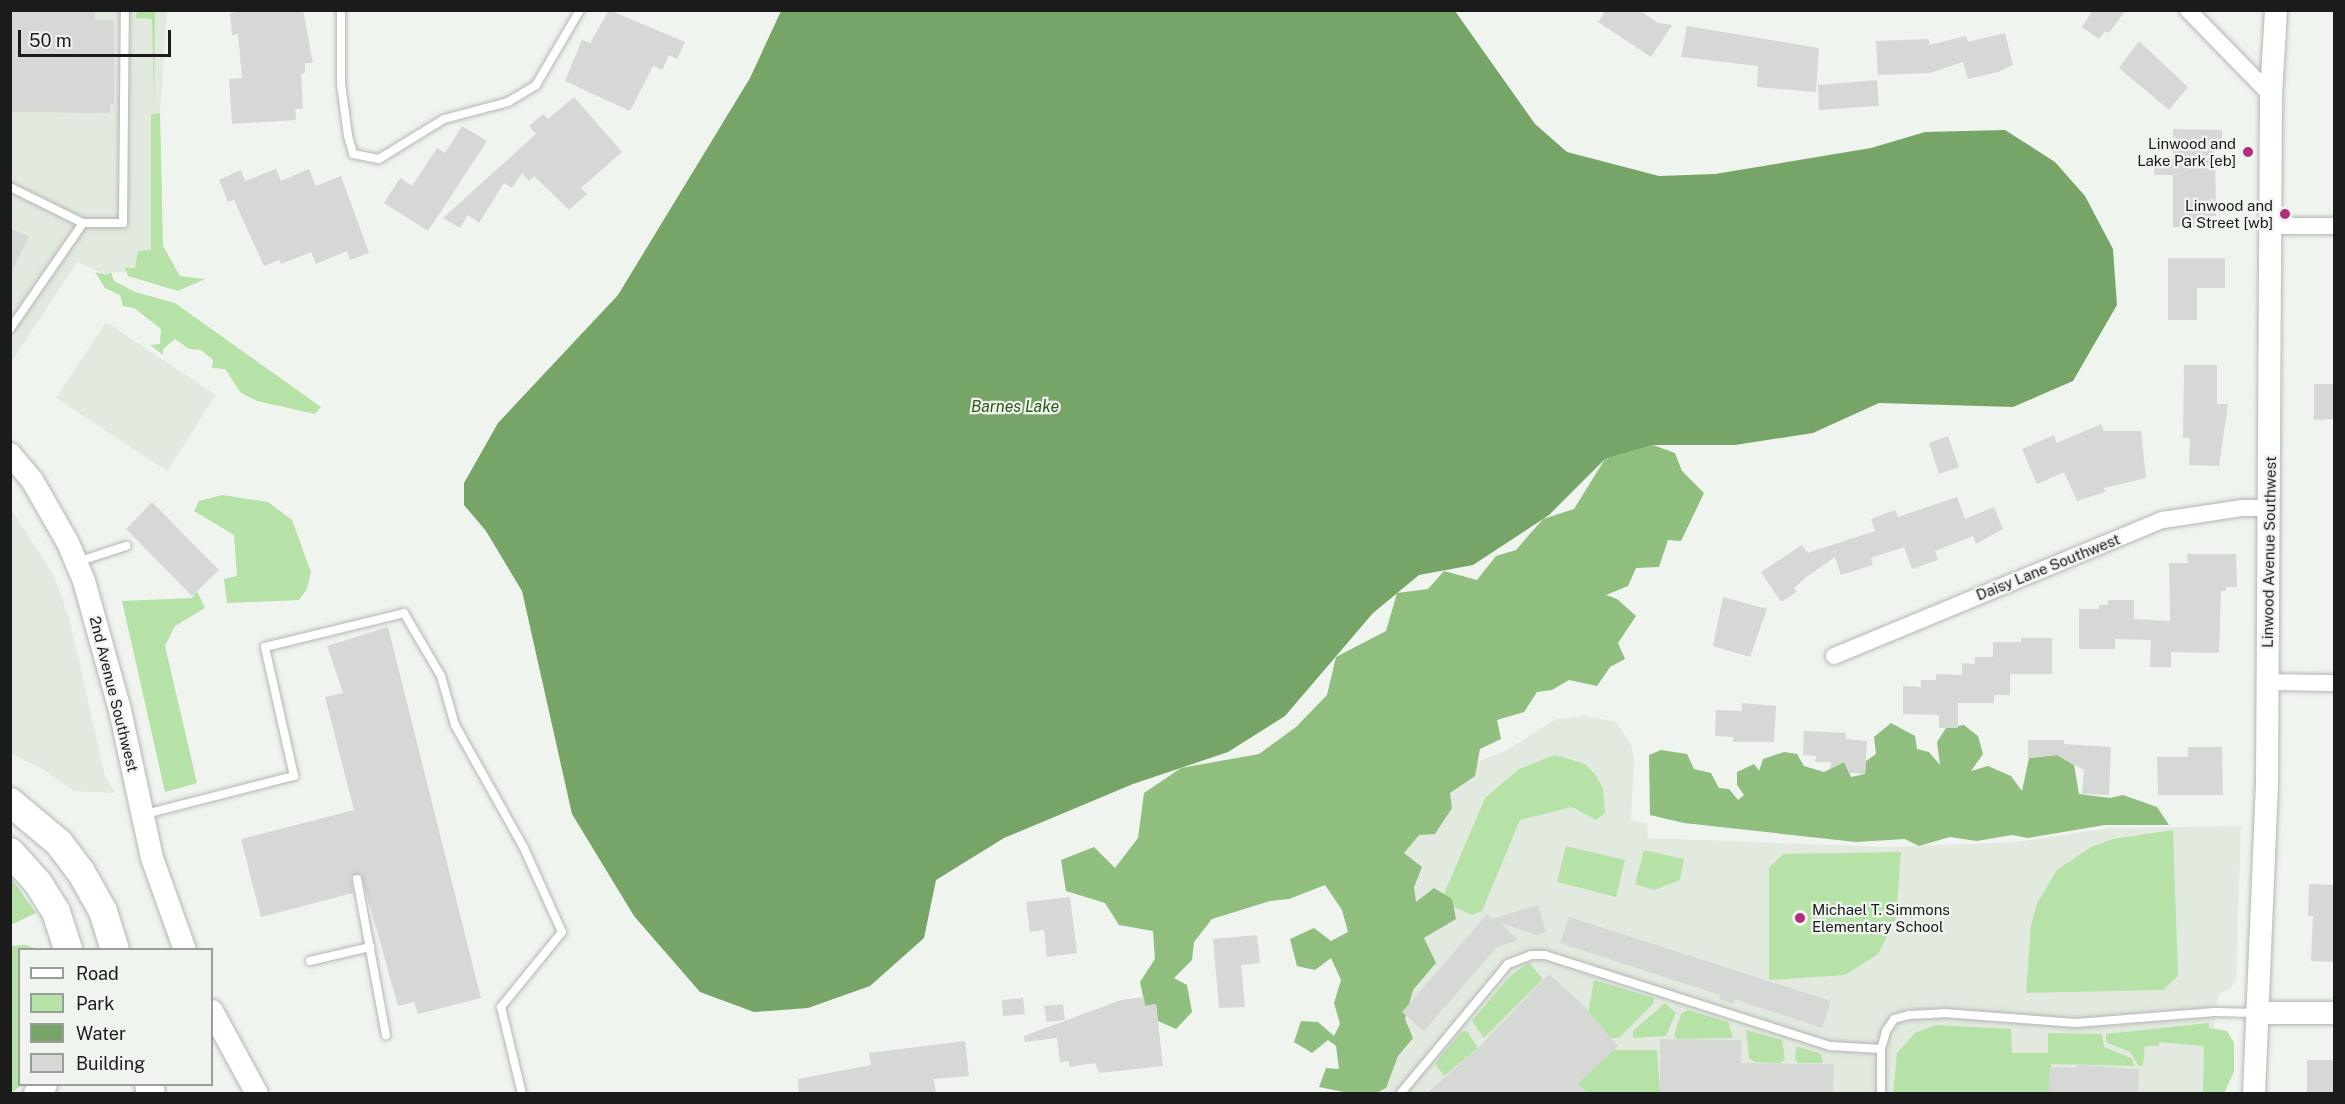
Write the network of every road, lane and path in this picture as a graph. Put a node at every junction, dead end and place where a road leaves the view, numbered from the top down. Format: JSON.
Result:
{"nodes":[{"id":1,"x":125,"y":10,"type":"edge"},
{"id":2,"x":341,"y":10,"type":"edge"},
{"id":3,"x":580,"y":10,"type":"edge"},
{"id":4,"x":2188,"y":10,"type":"edge"},
{"id":5,"x":2276,"y":10,"type":"edge"},
{"id":6,"x":2271,"y":95,"type":"junction"},
{"id":7,"x":10,"y":187,"type":"edge"},
{"id":8,"x":83,"y":223,"type":"junction"},
{"id":9,"x":2270,"y":226,"type":"junction"},
{"id":10,"x":2334,"y":226,"type":"edge"},
{"id":11,"x":10,"y":329,"type":"edge"},
{"id":12,"x":11,"y":454,"type":"edge"},
{"id":13,"x":2270,"y":508,"type":"junction"},
{"id":14,"x":126,"y":546,"type":"dead end"},
{"id":15,"x":76,"y":562,"type":"junction"},
{"id":16,"x":1834,"y":656,"type":"dead end"},
{"id":17,"x":2268,"y":682,"type":"junction"},
{"id":18,"x":2334,"y":683,"type":"edge"},
{"id":19,"x":10,"y":802,"type":"edge"},
{"id":20,"x":142,"y":814,"type":"junction"},
{"id":21,"x":10,"y":852,"type":"edge"},
{"id":22,"x":357,"y":879,"type":"dead end"},
{"id":23,"x":370,"y":947,"type":"junction"},
{"id":24,"x":67,"y":948,"type":"edge"},
{"id":25,"x":114,"y":948,"type":"edge"},
{"id":26,"x":184,"y":948,"type":"edge"},
{"id":27,"x":310,"y":962,"type":"dead end"},
{"id":28,"x":213,"y":1013,"type":"edge"},
{"id":29,"x":2256,"y":1013,"type":"junction"},
{"id":30,"x":2334,"y":1013,"type":"edge"},
{"id":31,"x":386,"y":1035,"type":"dead end"},
{"id":32,"x":1881,"y":1049,"type":"junction"},
{"id":33,"x":257,"y":1094,"type":"edge"},
{"id":34,"x":522,"y":1094,"type":"edge"},
{"id":35,"x":1400,"y":1094,"type":"edge"},
{"id":36,"x":1881,"y":1094,"type":"edge"},
{"id":37,"x":2254,"y":1094,"type":"edge"}],
"edges":[{"from":1,"to":8,"type":"lane"},
{"from":2,"to":3,"type":"lane"},
{"from":4,"to":6,"type":"street"},
{"from":5,"to":6,"type":"street","name":"Linwood Avenue Southwest"},
{"from":6,"to":9,"type":"street","name":"Linwood Avenue Southwest"},
{"from":7,"to":8,"type":"lane"},
{"from":8,"to":11,"type":"lane"},
{"from":9,"to":10,"type":"street"},
{"from":9,"to":13,"type":"street","name":"Linwood Avenue Southwest"},
{"from":12,"to":15,"type":"street","name":"2nd Avenue Southwest"},
{"from":13,"to":16,"type":"street","name":"Daisy Lane Southwest"},
{"from":13,"to":17,"type":"street","name":"Linwood Avenue Southwest"},
{"from":14,"to":15,"type":"lane"},
{"from":15,"to":20,"type":"street","name":"2nd Avenue Southwest"},
{"from":17,"to":18,"type":"street"},
{"from":17,"to":29,"type":"street","name":"Linwood Avenue Southwest"},
{"from":19,"to":25,"type":"highway"},
{"from":20,"to":26,"type":"street","name":"2nd Avenue Southwest"},
{"from":20,"to":34,"type":"lane"},
{"from":21,"to":24,"type":"highway"},
{"from":22,"to":23,"type":"lane"},
{"from":23,"to":27,"type":"lane"},
{"from":23,"to":31,"type":"lane"},
{"from":28,"to":33,"type":"street"},
{"from":29,"to":30,"type":"street"},
{"from":29,"to":32,"type":"lane"},
{"from":29,"to":37,"type":"street","name":"Linwood Avenue Southwest"},
{"from":32,"to":35,"type":"lane"},
{"from":32,"to":36,"type":"lane"}]}
